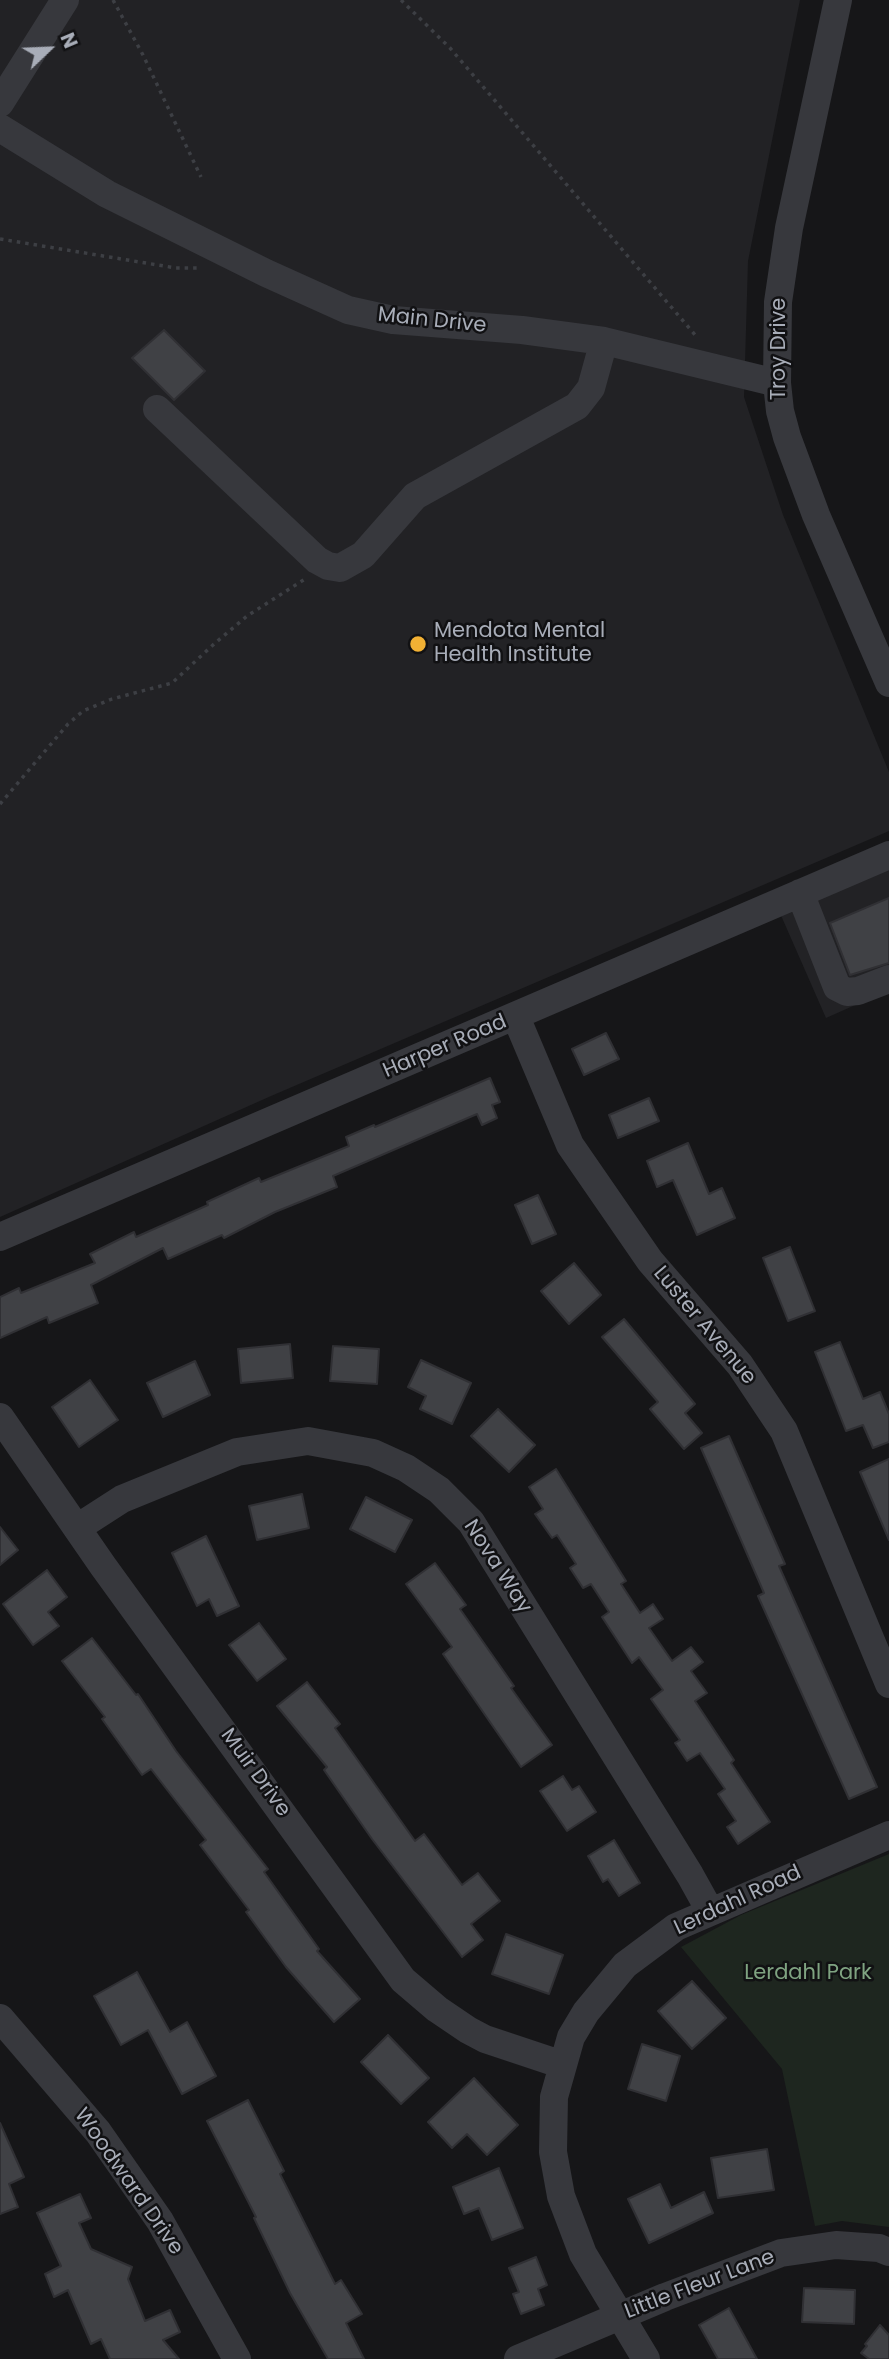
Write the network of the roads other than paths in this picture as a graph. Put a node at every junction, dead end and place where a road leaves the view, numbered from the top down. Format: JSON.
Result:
{"nodes":[{"id":1,"x":65,"y":0,"type":"edge"},
{"id":2,"x":838,"y":0,"type":"edge"},
{"id":3,"x":0,"y":103,"type":"edge"},
{"id":4,"x":0,"y":128,"type":"edge"},
{"id":5,"x":604,"y":341,"type":"junction"},
{"id":6,"x":777,"y":383,"type":"junction"},
{"id":7,"x":157,"y":409,"type":"dead end"},
{"id":8,"x":889,"y":683,"type":"edge"},
{"id":9,"x":889,"y":855,"type":"edge"},
{"id":10,"x":800,"y":893,"type":"junction"},
{"id":11,"x":889,"y":979,"type":"edge"},
{"id":12,"x":516,"y":1017,"type":"junction"},
{"id":13,"x":0,"y":1237,"type":"edge"},
{"id":14,"x":0,"y":1417,"type":"edge"},
{"id":15,"x":77,"y":1528,"type":"junction"},
{"id":16,"x":889,"y":1684,"type":"edge"},
{"id":17,"x":889,"y":1835,"type":"edge"},
{"id":18,"x":710,"y":1911,"type":"junction"},
{"id":19,"x":0,"y":2018,"type":"edge"},
{"id":20,"x":563,"y":2065,"type":"junction"},
{"id":21,"x":889,"y":2252,"type":"edge"},
{"id":22,"x":620,"y":2316,"type":"junction"},
{"id":23,"x":237,"y":2359,"type":"edge"},
{"id":24,"x":518,"y":2359,"type":"edge"},
{"id":25,"x":646,"y":2359,"type":"edge"}],
"edges":[{"from":1,"to":3,"type":"street"},
{"from":2,"to":6,"type":"street","name":"Troy Drive"},
{"from":4,"to":5,"type":"street","name":"Main Drive"},
{"from":5,"to":6,"type":"street","name":"Main Drive"},
{"from":5,"to":7,"type":"street"},
{"from":6,"to":8,"type":"street","name":"Troy Drive"},
{"from":9,"to":10,"type":"street","name":"Harper Road"},
{"from":10,"to":11,"type":"street"},
{"from":10,"to":12,"type":"street","name":"Harper Road"},
{"from":12,"to":13,"type":"street","name":"Harper Road"},
{"from":12,"to":16,"type":"street","name":"Luster Avenue"},
{"from":14,"to":15,"type":"street","name":"Muir Drive"},
{"from":15,"to":18,"type":"street","name":"Nova Way"},
{"from":15,"to":20,"type":"street","name":"Muir Drive"},
{"from":17,"to":18,"type":"street","name":"Lerdahl Road"},
{"from":18,"to":20,"type":"street","name":"Lerdahl Road"},
{"from":19,"to":23,"type":"street","name":"Woodward Drive"},
{"from":20,"to":22,"type":"street","name":"Lerdahl Road"},
{"from":21,"to":22,"type":"street","name":"Little Fleur Lane"},
{"from":22,"to":24,"type":"street","name":"Little Fleur Lane"},
{"from":22,"to":25,"type":"street","name":"Lerdahl Road"}]}
